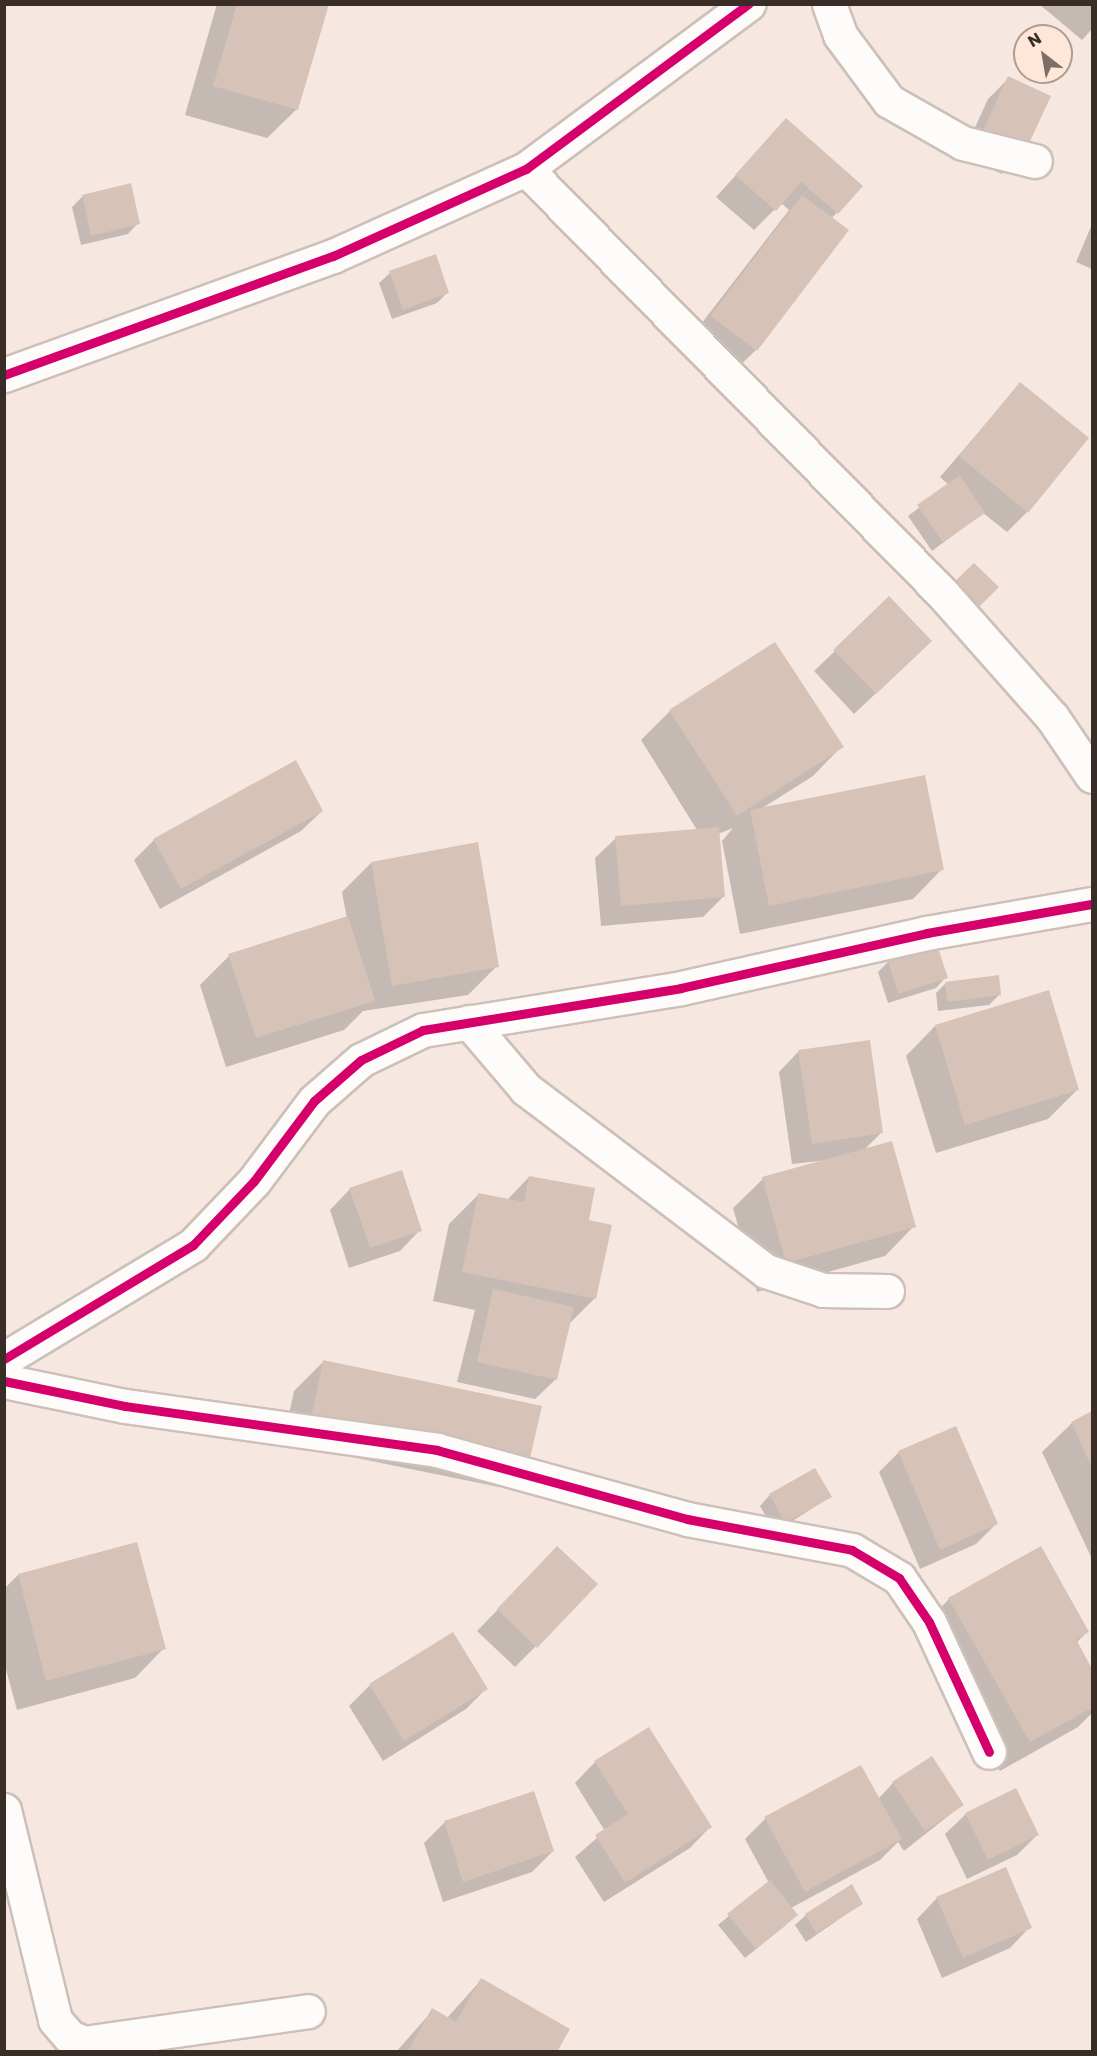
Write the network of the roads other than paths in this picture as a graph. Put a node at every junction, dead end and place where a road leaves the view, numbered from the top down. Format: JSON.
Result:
{"nodes":[{"id":1,"x":748,"y":4,"type":"edge"},
{"id":2,"x":829,"y":4,"type":"edge"},
{"id":3,"x":1035,"y":161,"type":"dead end"},
{"id":4,"x":526,"y":169,"type":"junction"},
{"id":5,"x":4,"y":375,"type":"edge"},
{"id":6,"x":1092,"y":776,"type":"edge"},
{"id":7,"x":1092,"y":904,"type":"edge"},
{"id":8,"x":469,"y":1022,"type":"junction"},
{"id":9,"x":887,"y":1291,"type":"dead end"},
{"id":10,"x":4,"y":1359,"type":"edge"},
{"id":11,"x":4,"y":1381,"type":"edge"},
{"id":12,"x":989,"y":1752,"type":"dead end"},
{"id":13,"x":4,"y":1810,"type":"edge"},
{"id":14,"x":308,"y":2011,"type":"dead end"},
{"id":15,"x":70,"y":2044,"type":"edge"}],
"edges":[{"from":1,"to":4,"type":"street"},
{"from":2,"to":3,"type":"street"},
{"from":4,"to":5,"type":"street"},
{"from":4,"to":6,"type":"street"},
{"from":7,"to":8,"type":"street"},
{"from":8,"to":9,"type":"street"},
{"from":8,"to":10,"type":"street"},
{"from":11,"to":12,"type":"street"},
{"from":13,"to":15,"type":"street"},
{"from":14,"to":15,"type":"street"}]}
